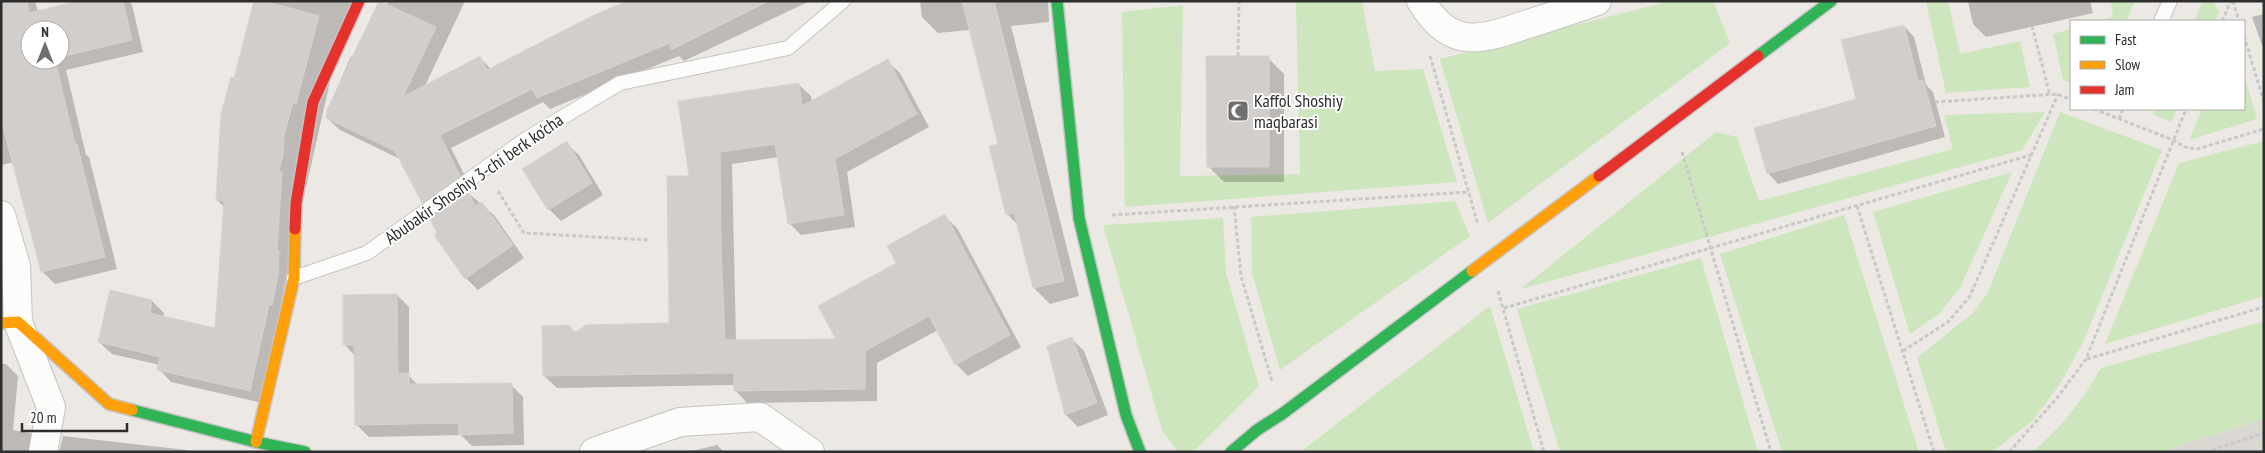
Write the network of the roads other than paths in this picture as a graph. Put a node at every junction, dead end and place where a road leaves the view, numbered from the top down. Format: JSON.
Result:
{"nodes":[{"id":1,"x":359,"y":1,"type":"edge"},
{"id":2,"x":843,"y":1,"type":"edge"},
{"id":3,"x":1057,"y":1,"type":"edge"},
{"id":4,"x":1421,"y":1,"type":"edge"},
{"id":5,"x":1597,"y":1,"type":"edge"},
{"id":6,"x":1830,"y":1,"type":"edge"},
{"id":7,"x":2170,"y":1,"type":"edge"},
{"id":8,"x":2161,"y":20,"type":"edge"},
{"id":9,"x":1,"y":215,"type":"edge"},
{"id":10,"x":294,"y":278,"type":"junction"},
{"id":11,"x":9,"y":322,"type":"edge"},
{"id":12,"x":256,"y":442,"type":"junction"},
{"id":13,"x":43,"y":452,"type":"edge"},
{"id":14,"x":306,"y":452,"type":"edge"},
{"id":15,"x":594,"y":452,"type":"edge"},
{"id":16,"x":810,"y":452,"type":"edge"},
{"id":17,"x":1140,"y":452,"type":"edge"},
{"id":18,"x":1231,"y":452,"type":"edge"}],
"edges":[{"from":1,"to":10,"type":"street"},
{"from":2,"to":10,"type":"lane","name":"Abubakir Shoshiy 3-chi berk ko'cha"},
{"from":3,"to":17,"type":"street"},
{"from":4,"to":5,"type":"street"},
{"from":6,"to":18,"type":"street"},
{"from":7,"to":8,"type":"lane"},
{"from":9,"to":11,"type":"street"},
{"from":10,"to":12,"type":"street"},
{"from":11,"to":12,"type":"street"},
{"from":11,"to":13,"type":"street"},
{"from":12,"to":14,"type":"street"},
{"from":15,"to":16,"type":"street"}]}
